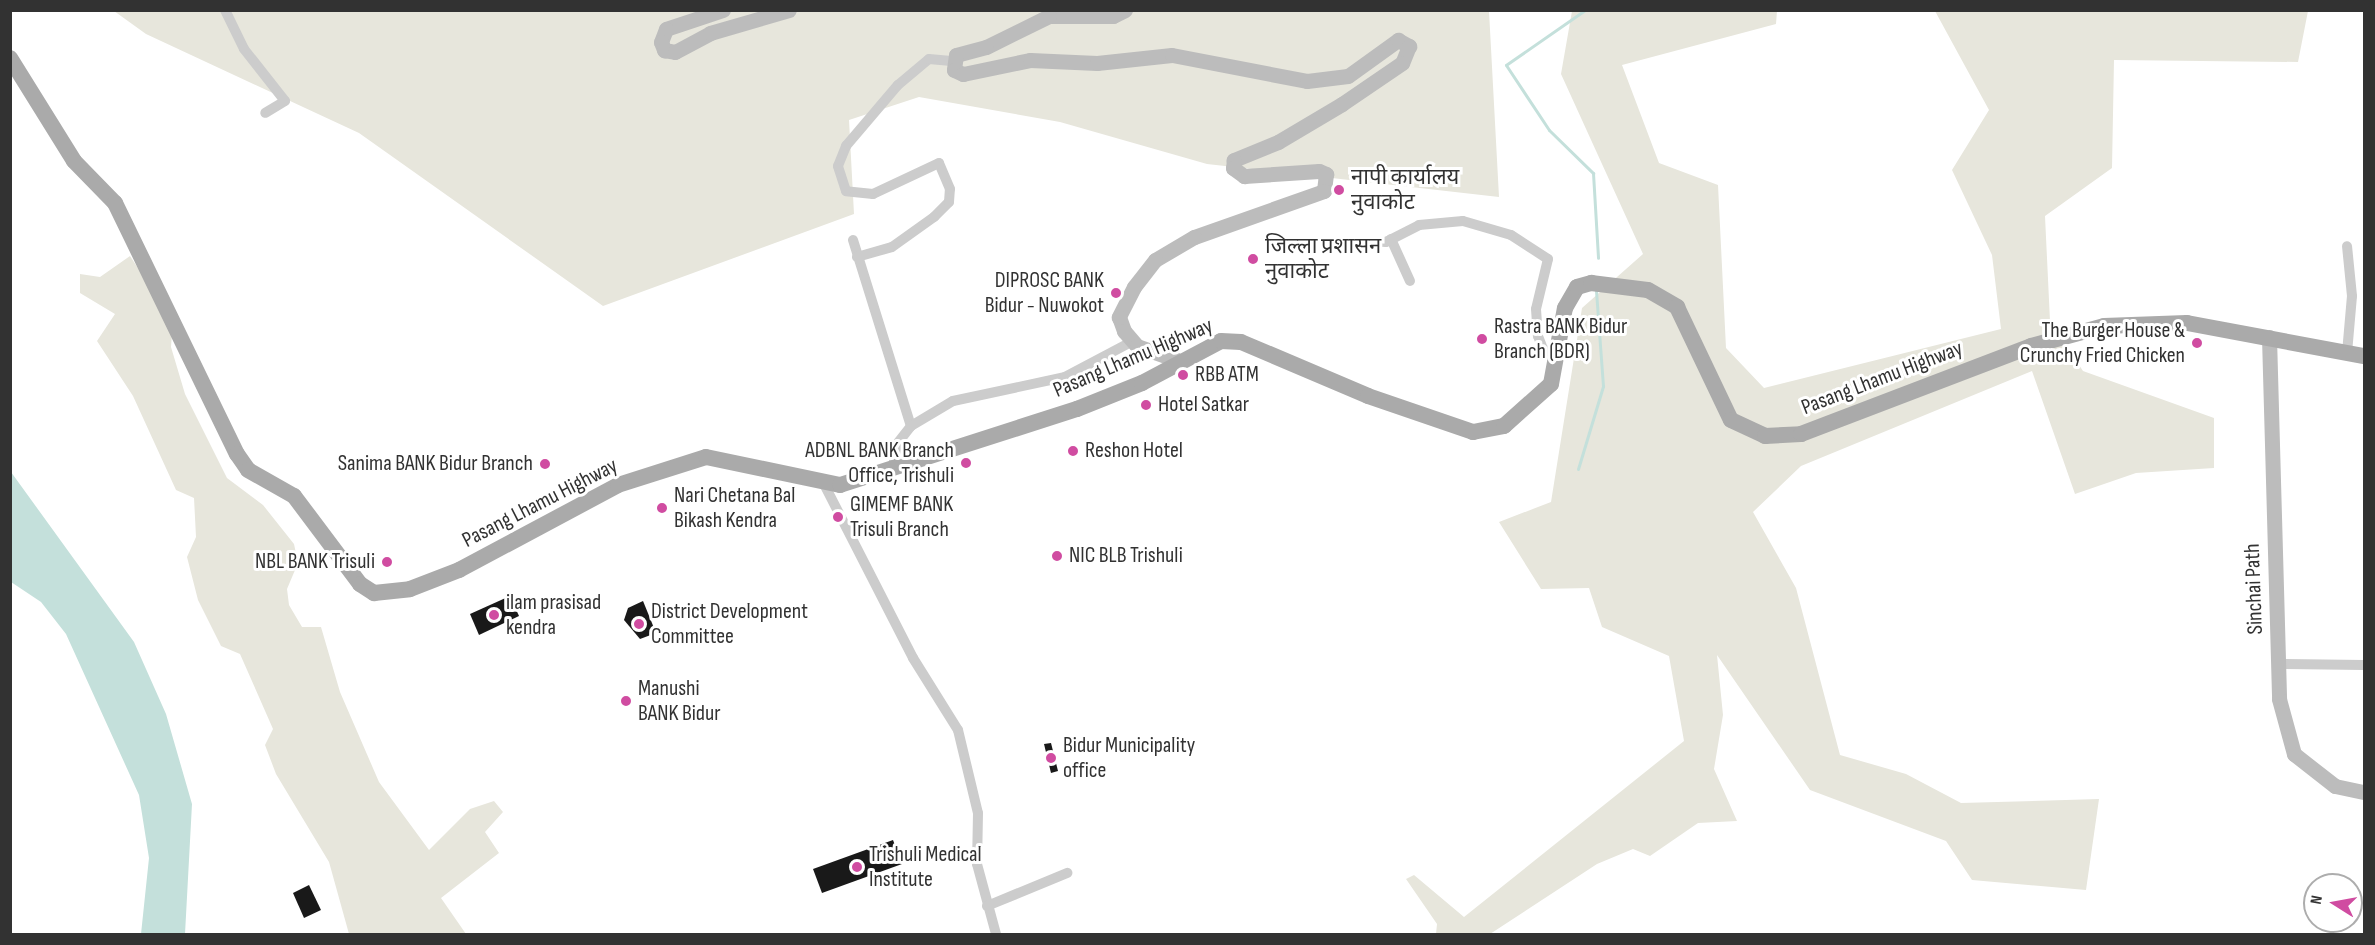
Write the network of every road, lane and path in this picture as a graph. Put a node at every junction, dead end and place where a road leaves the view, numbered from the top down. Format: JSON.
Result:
{"nodes":[{"id":1,"x":225,"y":10,"type":"edge"},
{"id":2,"x":723,"y":10,"type":"edge"},
{"id":3,"x":789,"y":10,"type":"edge"},
{"id":4,"x":1125,"y":10,"type":"edge"},
{"id":5,"x":10,"y":58,"type":"edge"},
{"id":6,"x":954,"y":61,"type":"junction"},
{"id":7,"x":265,"y":113,"type":"dead end"},
{"id":8,"x":1391,"y":239,"type":"junction"},
{"id":9,"x":852,"y":240,"type":"dead end"},
{"id":10,"x":1348,"y":243,"type":"dead end"},
{"id":11,"x":2348,"y":246,"type":"dead end"},
{"id":12,"x":857,"y":257,"type":"junction"},
{"id":13,"x":1410,"y":280,"type":"dead end"},
{"id":14,"x":2269,"y":337,"type":"junction"},
{"id":15,"x":1131,"y":342,"type":"junction"},
{"id":16,"x":2347,"y":353,"type":"junction"},
{"id":17,"x":1557,"y":355,"type":"junction"},
{"id":18,"x":2364,"y":356,"type":"edge"},
{"id":19,"x":1177,"y":360,"type":"junction"},
{"id":20,"x":911,"y":426,"type":"junction"},
{"id":21,"x":893,"y":466,"type":"junction"},
{"id":22,"x":825,"y":486,"type":"junction"},
{"id":23,"x":2279,"y":664,"type":"junction"},
{"id":24,"x":2364,"y":665,"type":"edge"},
{"id":25,"x":2364,"y":792,"type":"edge"},
{"id":26,"x":1067,"y":873,"type":"dead end"},
{"id":27,"x":987,"y":906,"type":"junction"},
{"id":28,"x":996,"y":934,"type":"edge"}],
"edges":[{"from":1,"to":7,"type":"street"},
{"from":2,"to":3,"type":"street"},
{"from":4,"to":6,"type":"street"},
{"from":5,"to":22,"type":"main road","name":"Pasang Lhamu Highway"},
{"from":6,"to":12,"type":"street"},
{"from":6,"to":15,"type":"street"},
{"from":8,"to":10,"type":"street"},
{"from":8,"to":13,"type":"street"},
{"from":8,"to":17,"type":"street"},
{"from":9,"to":12,"type":"street"},
{"from":11,"to":16,"type":"street"},
{"from":12,"to":20,"type":"street"},
{"from":14,"to":16,"type":"main road","name":"Pasang Lhamu Highway"},
{"from":14,"to":17,"type":"main road","name":"Pasang Lhamu Highway"},
{"from":14,"to":23,"type":"street","name":"Sinchai Path"},
{"from":15,"to":19,"type":"street"},
{"from":15,"to":20,"type":"street"},
{"from":16,"to":18,"type":"main road","name":"Pasang Lhamu Highway"},
{"from":17,"to":19,"type":"main road","name":"Pasang Lhamu Highway"},
{"from":19,"to":21,"type":"main road","name":"Pasang Lhamu Highway"},
{"from":20,"to":21,"type":"street"},
{"from":21,"to":22,"type":"main road","name":"Pasang Lhamu Highway"},
{"from":22,"to":27,"type":"street"},
{"from":23,"to":24,"type":"street"},
{"from":23,"to":25,"type":"street","name":"Sinchai Path"},
{"from":26,"to":27,"type":"street"},
{"from":27,"to":28,"type":"street"}]}
